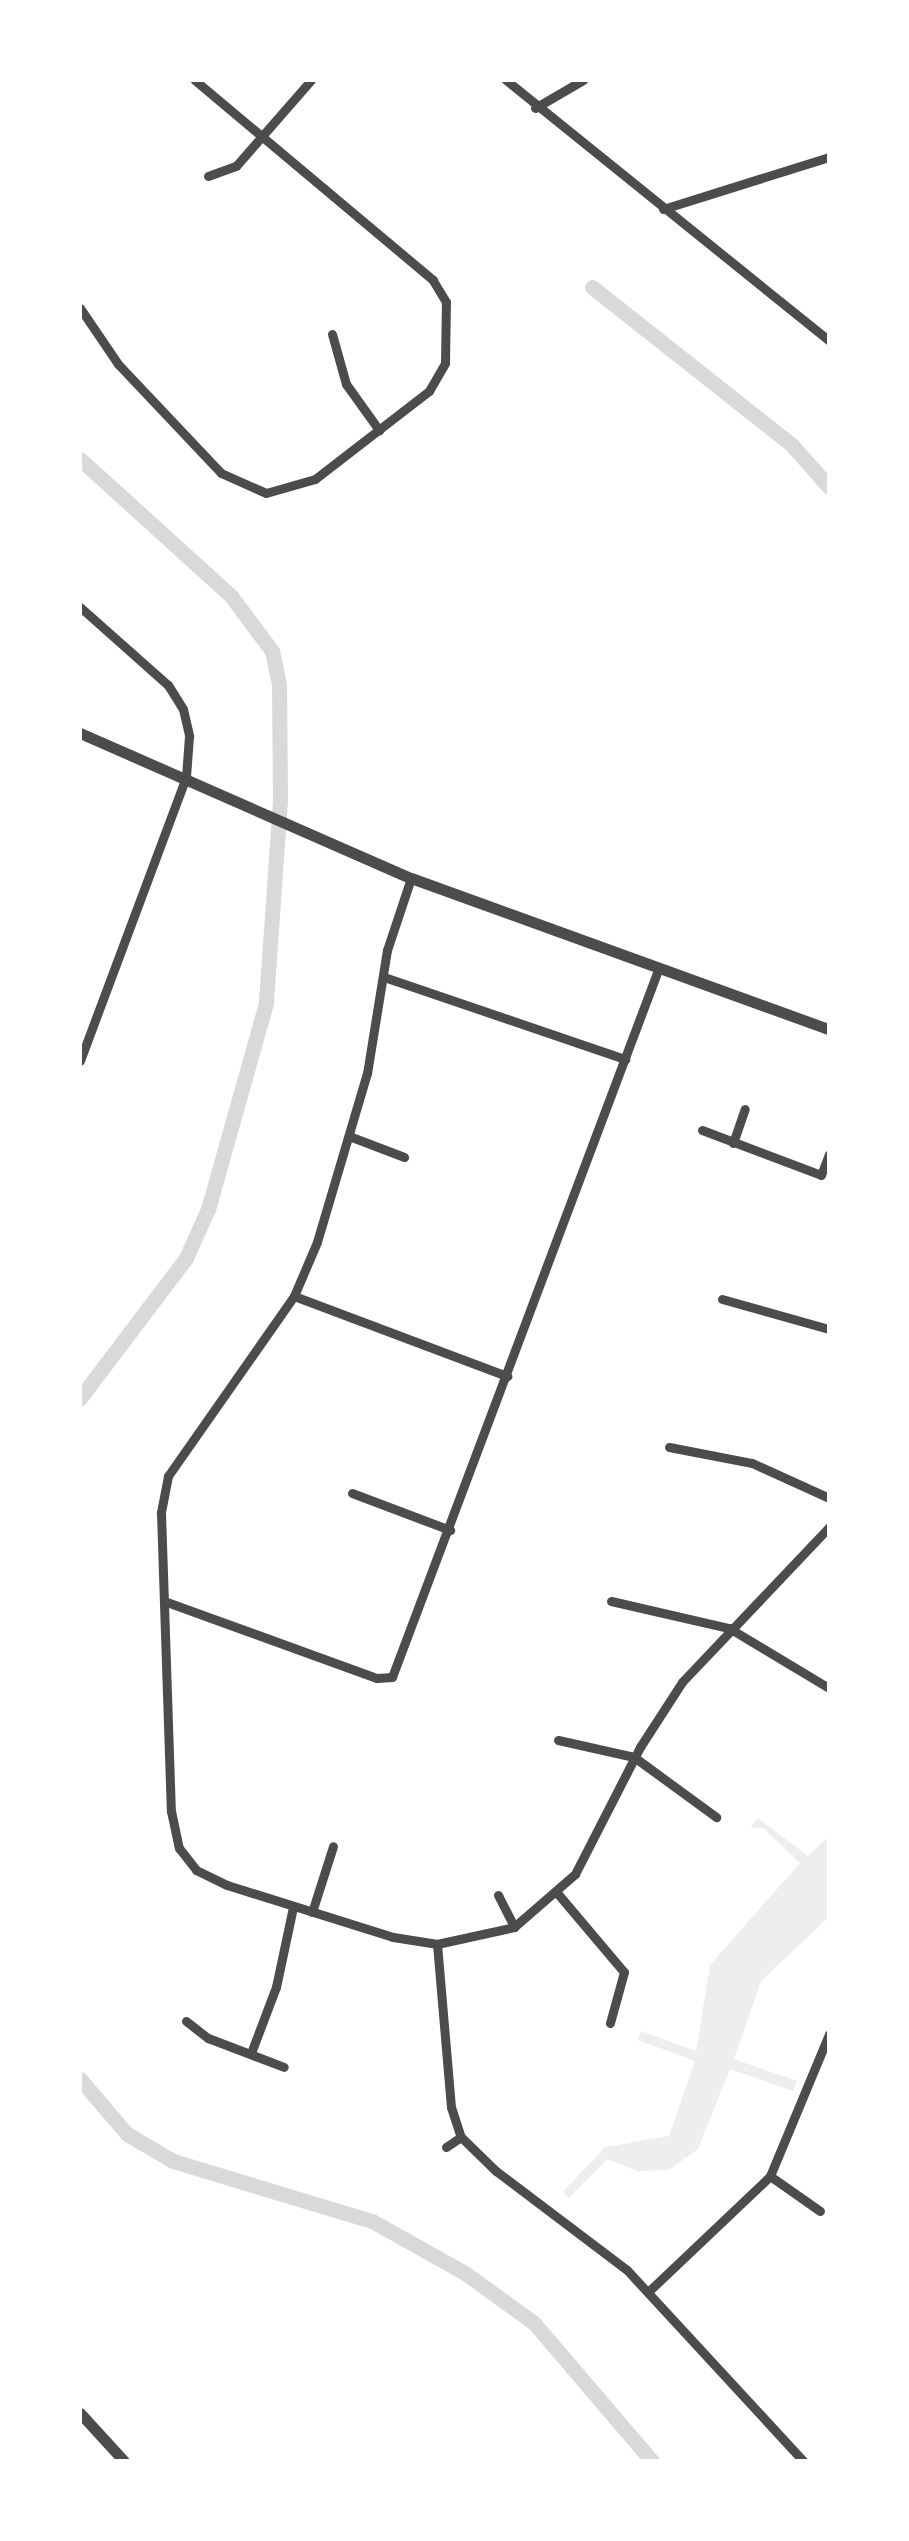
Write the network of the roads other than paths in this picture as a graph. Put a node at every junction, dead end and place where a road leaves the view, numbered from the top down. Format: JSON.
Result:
{"nodes":[{"id":1,"x":195,"y":80,"type":"edge"},
{"id":2,"x":311,"y":80,"type":"edge"},
{"id":3,"x":506,"y":80,"type":"edge"},
{"id":4,"x":583,"y":80,"type":"edge"},
{"id":5,"x":535,"y":108,"type":"junction"},
{"id":6,"x":263,"y":137,"type":"junction"},
{"id":7,"x":829,"y":157,"type":"edge"},
{"id":8,"x":208,"y":176,"type":"dead end"},
{"id":9,"x":663,"y":209,"type":"junction"},
{"id":10,"x":80,"y":308,"type":"edge"},
{"id":11,"x":332,"y":334,"type":"dead end"},
{"id":12,"x":829,"y":341,"type":"edge"},
{"id":13,"x":379,"y":430,"type":"junction"},
{"id":14,"x":80,"y":608,"type":"edge"},
{"id":15,"x":80,"y":733,"type":"edge"},
{"id":16,"x":186,"y":777,"type":"junction"},
{"id":17,"x":411,"y":878,"type":"junction"},
{"id":18,"x":658,"y":970,"type":"junction"},
{"id":19,"x":384,"y":977,"type":"junction"},
{"id":20,"x":829,"y":1029,"type":"edge"},
{"id":21,"x":625,"y":1059,"type":"junction"},
{"id":22,"x":80,"y":1061,"type":"edge"},
{"id":23,"x":746,"y":1109,"type":"dead end"},
{"id":24,"x":702,"y":1130,"type":"dead end"},
{"id":25,"x":349,"y":1136,"type":"junction"},
{"id":26,"x":733,"y":1143,"type":"junction"},
{"id":27,"x":829,"y":1154,"type":"edge"},
{"id":28,"x":404,"y":1157,"type":"dead end"},
{"id":29,"x":294,"y":1296,"type":"junction"},
{"id":30,"x":722,"y":1299,"type":"dead end"},
{"id":31,"x":829,"y":1329,"type":"edge"},
{"id":32,"x":507,"y":1376,"type":"junction"},
{"id":33,"x":669,"y":1447,"type":"dead end"},
{"id":34,"x":352,"y":1493,"type":"dead end"},
{"id":35,"x":829,"y":1498,"type":"edge"},
{"id":36,"x":829,"y":1527,"type":"edge"},
{"id":37,"x":450,"y":1530,"type":"junction"},
{"id":38,"x":611,"y":1600,"type":"dead end"},
{"id":39,"x":164,"y":1602,"type":"junction"},
{"id":40,"x":729,"y":1628,"type":"junction"},
{"id":41,"x":829,"y":1688,"type":"edge"},
{"id":42,"x":558,"y":1740,"type":"dead end"},
{"id":43,"x":634,"y":1757,"type":"junction"},
{"id":44,"x":716,"y":1817,"type":"dead end"},
{"id":45,"x":333,"y":1846,"type":"dead end"},
{"id":46,"x":558,"y":1894,"type":"junction"},
{"id":47,"x":498,"y":1896,"type":"dead end"},
{"id":48,"x":294,"y":1907,"type":"junction"},
{"id":49,"x":312,"y":1912,"type":"junction"},
{"id":50,"x":514,"y":1928,"type":"junction"},
{"id":51,"x":437,"y":1944,"type":"junction"},
{"id":52,"x":186,"y":2021,"type":"dead end"},
{"id":53,"x":610,"y":2024,"type":"dead end"},
{"id":54,"x":829,"y":2034,"type":"edge"},
{"id":55,"x":251,"y":2053,"type":"junction"},
{"id":56,"x":284,"y":2068,"type":"dead end"},
{"id":57,"x":462,"y":2137,"type":"junction"},
{"id":58,"x":446,"y":2146,"type":"dead end"},
{"id":59,"x":770,"y":2176,"type":"junction"},
{"id":60,"x":820,"y":2211,"type":"dead end"},
{"id":61,"x":649,"y":2291,"type":"junction"},
{"id":62,"x":80,"y":2413,"type":"edge"},
{"id":63,"x":124,"y":2461,"type":"edge"},
{"id":64,"x":803,"y":2461,"type":"edge"}],
"edges":[{"from":1,"to":6,"type":"street"},
{"from":2,"to":6,"type":"street"},
{"from":3,"to":5,"type":"street"},
{"from":4,"to":5,"type":"street"},
{"from":5,"to":9,"type":"street"},
{"from":6,"to":8,"type":"street"},
{"from":6,"to":13,"type":"street"},
{"from":7,"to":9,"type":"street"},
{"from":9,"to":12,"type":"street"},
{"from":10,"to":13,"type":"street"},
{"from":11,"to":13,"type":"street"},
{"from":14,"to":16,"type":"street"},
{"from":15,"to":16,"type":"street"},
{"from":16,"to":17,"type":"street"},
{"from":16,"to":22,"type":"street"},
{"from":17,"to":18,"type":"street"},
{"from":17,"to":19,"type":"street"},
{"from":18,"to":20,"type":"street"},
{"from":18,"to":21,"type":"street"},
{"from":19,"to":21,"type":"street"},
{"from":19,"to":25,"type":"street"},
{"from":21,"to":32,"type":"street"},
{"from":23,"to":26,"type":"street"},
{"from":24,"to":26,"type":"street"},
{"from":25,"to":28,"type":"street"},
{"from":25,"to":29,"type":"street"},
{"from":26,"to":27,"type":"street"},
{"from":29,"to":32,"type":"street"},
{"from":29,"to":39,"type":"street"},
{"from":30,"to":31,"type":"street"},
{"from":32,"to":37,"type":"street"},
{"from":33,"to":35,"type":"street"},
{"from":34,"to":37,"type":"street"},
{"from":36,"to":40,"type":"street"},
{"from":37,"to":39,"type":"street"},
{"from":38,"to":40,"type":"street"},
{"from":39,"to":48,"type":"street"},
{"from":40,"to":41,"type":"street"},
{"from":40,"to":43,"type":"street"},
{"from":42,"to":43,"type":"street"},
{"from":43,"to":44,"type":"street"},
{"from":43,"to":46,"type":"street"},
{"from":45,"to":49,"type":"street"},
{"from":46,"to":50,"type":"street"},
{"from":46,"to":53,"type":"street"},
{"from":47,"to":50,"type":"street"},
{"from":48,"to":49,"type":"street"},
{"from":48,"to":55,"type":"street"},
{"from":49,"to":51,"type":"street"},
{"from":50,"to":51,"type":"street"},
{"from":51,"to":57,"type":"street"},
{"from":52,"to":55,"type":"street"},
{"from":54,"to":59,"type":"street"},
{"from":55,"to":56,"type":"street"},
{"from":57,"to":58,"type":"street"},
{"from":57,"to":61,"type":"street"},
{"from":59,"to":60,"type":"street"},
{"from":59,"to":61,"type":"street"},
{"from":61,"to":64,"type":"street"},
{"from":62,"to":63,"type":"street"}]}
